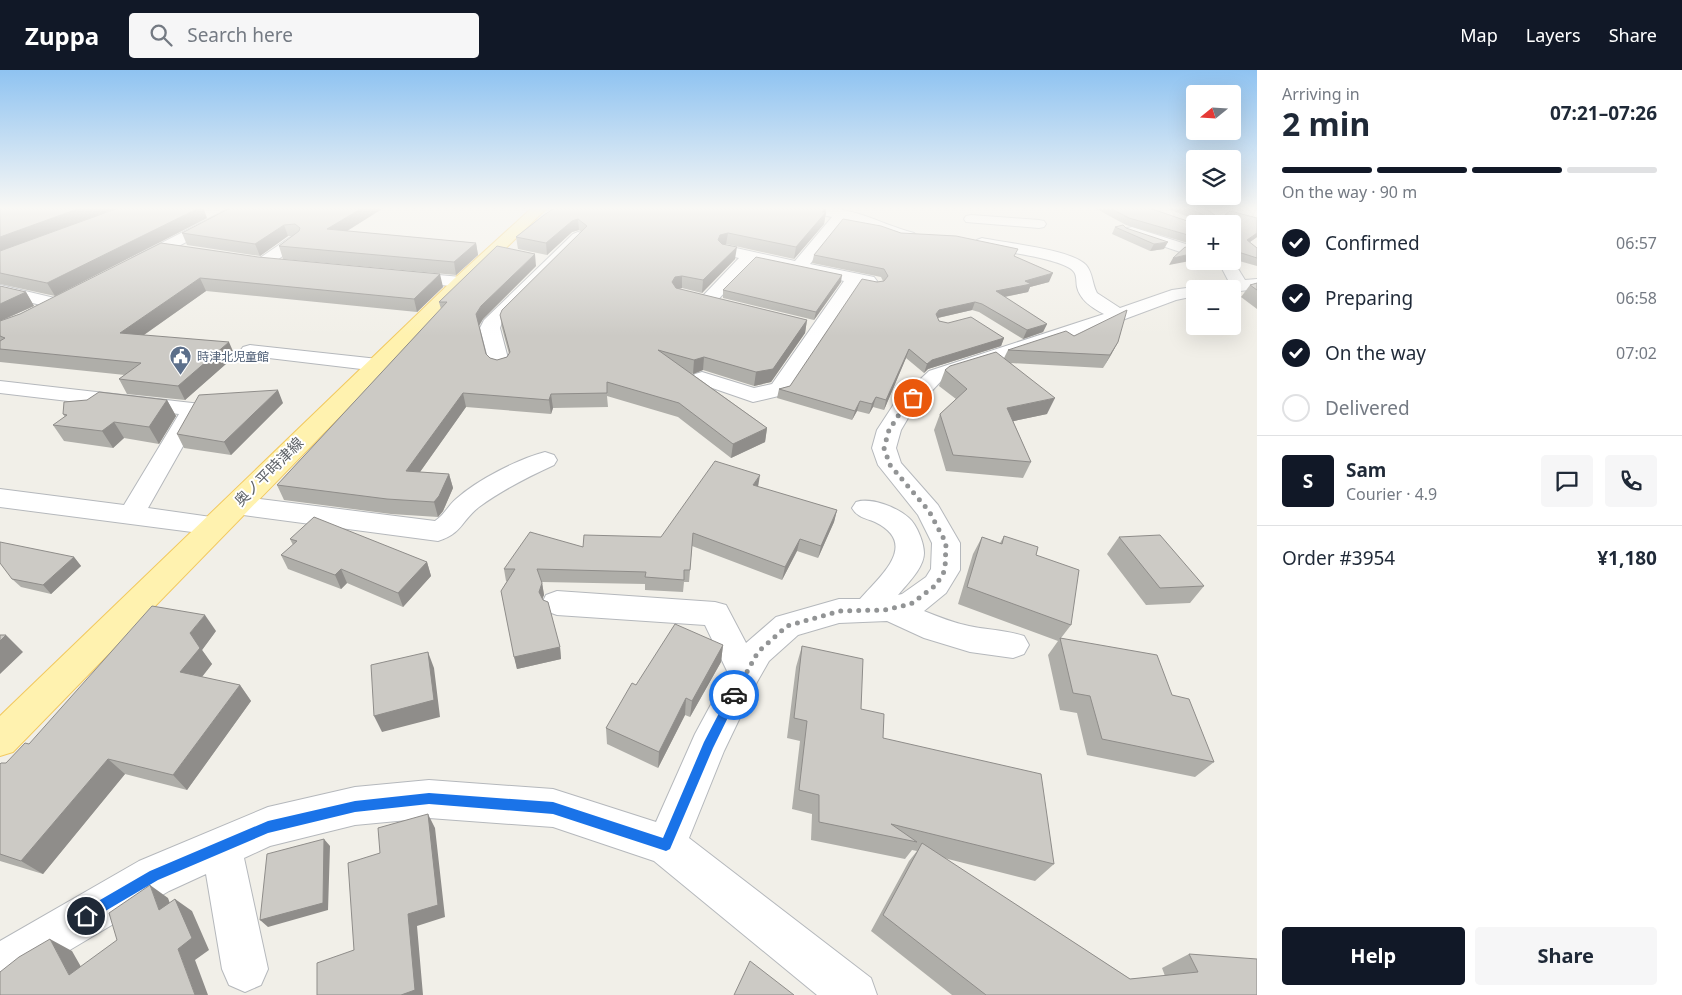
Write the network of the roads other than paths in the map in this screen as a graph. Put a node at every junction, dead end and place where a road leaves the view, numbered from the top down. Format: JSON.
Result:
{"nodes":[{"id":1,"x":157,"y":250,"type":"edge"},
{"id":2,"x":177,"y":250,"type":"edge"},
{"id":3,"x":281,"y":250,"type":"edge"},
{"id":4,"x":506,"y":250,"type":"edge"},
{"id":5,"x":563,"y":250,"type":"edge"},
{"id":6,"x":812,"y":250,"type":"edge"},
{"id":7,"x":1034,"y":250,"type":"edge"},
{"id":8,"x":727,"y":251,"type":"edge"},
{"id":9,"x":190,"y":252,"type":"edge"},
{"id":10,"x":750,"y":256,"type":"junction"},
{"id":11,"x":533,"y":258,"type":"edge"},
{"id":12,"x":245,"y":259,"type":"edge"},
{"id":13,"x":550,"y":262,"type":"junction"},
{"id":14,"x":263,"y":263,"type":"junction"},
{"id":15,"x":290,"y":266,"type":"edge"},
{"id":16,"x":799,"y":266,"type":"junction"},
{"id":17,"x":127,"y":267,"type":"edge"},
{"id":18,"x":384,"y":275,"type":"edge"},
{"id":19,"x":855,"y":278,"type":"junction"},
{"id":20,"x":461,"y":282,"type":"junction"},
{"id":21,"x":875,"y":282,"type":"edge"},
{"id":22,"x":1257,"y":284,"type":"edge"},
{"id":23,"x":1241,"y":285,"type":"edge"},
{"id":24,"x":0,"y":290,"type":"edge"},
{"id":25,"x":1186,"y":293,"type":"edge"},
{"id":26,"x":75,"y":295,"type":"edge"},
{"id":27,"x":57,"y":304,"type":"junction"},
{"id":28,"x":726,"y":306,"type":"edge"},
{"id":29,"x":1118,"y":314,"type":"junction"},
{"id":30,"x":35,"y":315,"type":"edge"},
{"id":31,"x":996,"y":333,"type":"edge"},
{"id":32,"x":1022,"y":349,"type":"junction"},
{"id":33,"x":250,"y":351,"type":"dead end"},
{"id":34,"x":378,"y":365,"type":"junction"},
{"id":35,"x":500,"y":366,"type":"edge"},
{"id":36,"x":702,"y":378,"type":"dead end"},
{"id":37,"x":0,"y":387,"type":"edge"},
{"id":38,"x":545,"y":460,"type":"dead end"},
{"id":39,"x":0,"y":498,"type":"edge"},
{"id":40,"x":236,"y":504,"type":"junction"},
{"id":41,"x":865,"y":508,"type":"dead end"},
{"id":42,"x":131,"y":515,"type":"junction"},
{"id":43,"x":215,"y":526,"type":"junction"},
{"id":44,"x":557,"y":603,"type":"dead end"},
{"id":45,"x":879,"y":610,"type":"junction"},
{"id":46,"x":1013,"y":645,"type":"dead end"},
{"id":47,"x":745,"y":673,"type":"junction"},
{"id":48,"x":0,"y":740,"type":"edge"},
{"id":49,"x":666,"y":845,"type":"junction"},
{"id":50,"x":222,"y":847,"type":"junction"},
{"id":51,"x":0,"y":966,"type":"edge"},
{"id":52,"x":245,"y":968,"type":"dead end"},
{"id":53,"x":854,"y":995,"type":"edge"}],
"edges":[{"from":1,"to":17,"type":"street"},
{"from":2,"to":9,"type":"street"},
{"from":3,"to":14,"type":"street"},
{"from":4,"to":20,"type":"main road","name":"奥ノ平時津線"},
{"from":5,"to":13,"type":"street"},
{"from":6,"to":16,"type":"street"},
{"from":7,"to":29,"type":"street"},
{"from":8,"to":10,"type":"street"},
{"from":10,"to":16,"type":"street"},
{"from":10,"to":28,"type":"street"},
{"from":11,"to":13,"type":"street"},
{"from":12,"to":14,"type":"street"},
{"from":13,"to":35,"type":"street"},
{"from":14,"to":15,"type":"street"},
{"from":16,"to":19,"type":"street"},
{"from":18,"to":20,"type":"street"},
{"from":19,"to":21,"type":"street"},
{"from":19,"to":36,"type":"street"},
{"from":20,"to":34,"type":"main road","name":"奥ノ平時津線"},
{"from":22,"to":23,"type":"street"},
{"from":24,"to":27,"type":"street"},
{"from":25,"to":29,"type":"street"},
{"from":26,"to":27,"type":"street"},
{"from":27,"to":30,"type":"street"},
{"from":29,"to":32,"type":"street"},
{"from":31,"to":32,"type":"street"},
{"from":32,"to":45,"type":"street"},
{"from":33,"to":34,"type":"street"},
{"from":34,"to":40,"type":"main road","name":"奥ノ平時津線"},
{"from":37,"to":42,"type":"street"},
{"from":38,"to":40,"type":"street"},
{"from":39,"to":42,"type":"street"},
{"from":40,"to":43,"type":"main road","name":"奥ノ平時津線"},
{"from":41,"to":45,"type":"street"},
{"from":42,"to":43,"type":"street"},
{"from":43,"to":48,"type":"main road","name":"奥ノ平時津線"},
{"from":44,"to":47,"type":"street"},
{"from":45,"to":46,"type":"street"},
{"from":45,"to":47,"type":"street"},
{"from":47,"to":49,"type":"street"},
{"from":49,"to":50,"type":"street"},
{"from":49,"to":53,"type":"street"},
{"from":50,"to":51,"type":"street"},
{"from":50,"to":52,"type":"street"}]}
